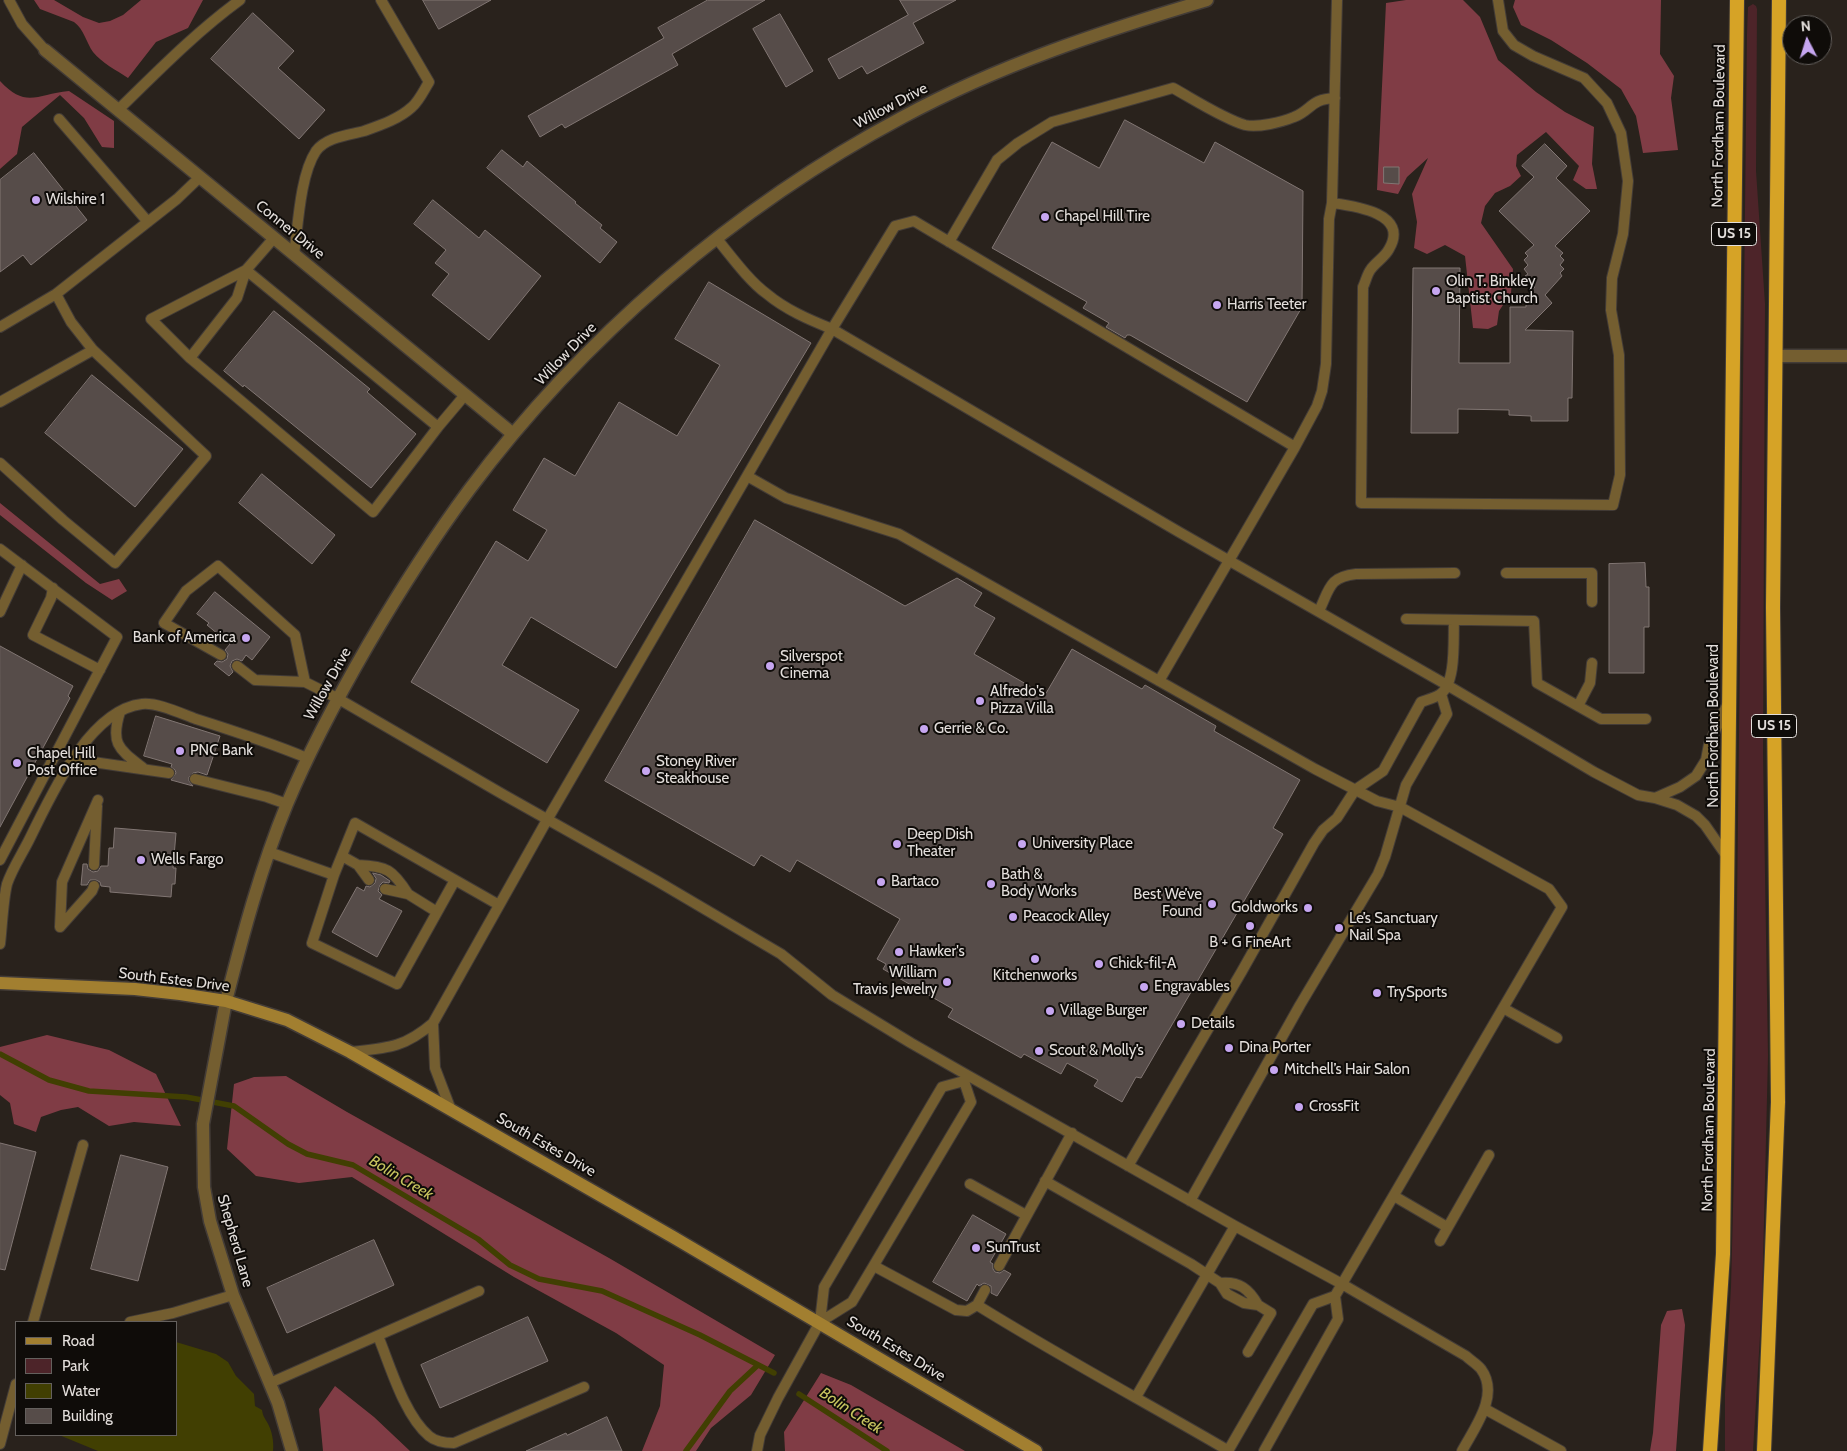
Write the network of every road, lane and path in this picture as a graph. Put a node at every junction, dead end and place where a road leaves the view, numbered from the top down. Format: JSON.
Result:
{"nodes":[{"id":1,"x":9,"y":0,"type":"edge"},
{"id":2,"x":240,"y":0,"type":"edge"},
{"id":3,"x":381,"y":0,"type":"edge"},
{"id":4,"x":1207,"y":0,"type":"edge"},
{"id":5,"x":1337,"y":0,"type":"edge"},
{"id":6,"x":1498,"y":0,"type":"edge"},
{"id":7,"x":1737,"y":0,"type":"edge"},
{"id":8,"x":1779,"y":0,"type":"edge"},
{"id":9,"x":45,"y":50,"type":"joint"},
{"id":10,"x":1334,"y":98,"type":"junction"},
{"id":11,"x":118,"y":110,"type":"junction"},
{"id":12,"x":59,"y":119,"type":"dead end"},
{"id":13,"x":200,"y":177,"type":"junction"},
{"id":14,"x":1332,"y":203,"type":"junction"},
{"id":15,"x":148,"y":222,"type":"junction"},
{"id":16,"x":274,"y":238,"type":"junction"},
{"id":17,"x":717,"y":239,"type":"junction"},
{"id":18,"x":949,"y":242,"type":"junction"},
{"id":19,"x":294,"y":255,"type":"junction"},
{"id":20,"x":246,"y":270,"type":"junction"},
{"id":21,"x":56,"y":294,"type":"junction"},
{"id":22,"x":0,"y":327,"type":"edge"},
{"id":23,"x":832,"y":329,"type":"junction"},
{"id":24,"x":93,"y":350,"type":"junction"},
{"id":25,"x":1776,"y":356,"type":"junction"},
{"id":26,"x":1847,"y":356,"type":"edge"},
{"id":27,"x":190,"y":358,"type":"junction"},
{"id":28,"x":465,"y":396,"type":"junction"},
{"id":29,"x":0,"y":402,"type":"edge"},
{"id":30,"x":438,"y":427,"type":"junction"},
{"id":31,"x":513,"y":434,"type":"junction"},
{"id":32,"x":1295,"y":447,"type":"junction"},
{"id":33,"x":0,"y":463,"type":"edge"},
{"id":34,"x":747,"y":476,"type":"junction"},
{"id":35,"x":0,"y":549,"type":"edge"},
{"id":36,"x":1230,"y":560,"type":"junction"},
{"id":37,"x":22,"y":565,"type":"junction"},
{"id":38,"x":1455,"y":573,"type":"dead end"},
{"id":39,"x":1506,"y":573,"type":"dead end"},
{"id":40,"x":53,"y":588,"type":"junction"},
{"id":41,"x":1592,"y":602,"type":"dead end"},
{"id":42,"x":1319,"y":611,"type":"junction"},
{"id":43,"x":0,"y":612,"type":"edge"},
{"id":44,"x":1406,"y":619,"type":"dead end"},
{"id":45,"x":1454,"y":620,"type":"junction"},
{"id":46,"x":221,"y":655,"type":"dead end"},
{"id":47,"x":1592,"y":663,"type":"dead end"},
{"id":48,"x":237,"y":666,"type":"dead end"},
{"id":49,"x":100,"y":670,"type":"junction"},
{"id":50,"x":1159,"y":681,"type":"junction"},
{"id":51,"x":305,"y":682,"type":"junction"},
{"id":52,"x":1447,"y":684,"type":"junction"},
{"id":53,"x":1441,"y":694,"type":"junction"},
{"id":54,"x":337,"y":698,"type":"junction"},
{"id":55,"x":1729,"y":700,"type":"junction"},
{"id":56,"x":1578,"y":706,"type":"junction"},
{"id":57,"x":120,"y":712,"type":"junction"},
{"id":58,"x":1646,"y":718,"type":"dead end"},
{"id":59,"x":308,"y":758,"type":"junction"},
{"id":60,"x":72,"y":759,"type":"junction"},
{"id":61,"x":143,"y":768,"type":"junction"},
{"id":62,"x":170,"y":773,"type":"dead end"},
{"id":63,"x":196,"y":779,"type":"dead end"},
{"id":64,"x":1355,"y":790,"type":"junction"},
{"id":65,"x":1655,"y":798,"type":"junction"},
{"id":66,"x":287,"y":804,"type":"junction"},
{"id":67,"x":1400,"y":806,"type":"junction"},
{"id":68,"x":547,"y":820,"type":"junction"},
{"id":69,"x":269,"y":852,"type":"junction"},
{"id":70,"x":342,"y":856,"type":"junction"},
{"id":71,"x":1729,"y":858,"type":"junction"},
{"id":72,"x":0,"y":860,"type":"edge"},
{"id":73,"x":94,"y":865,"type":"dead end"},
{"id":74,"x":358,"y":865,"type":"junction"},
{"id":75,"x":334,"y":875,"type":"junction"},
{"id":76,"x":369,"y":880,"type":"dead end"},
{"id":77,"x":455,"y":880,"type":"junction"},
{"id":78,"x":94,"y":886,"type":"dead end"},
{"id":79,"x":385,"y":890,"type":"dead end"},
{"id":80,"x":408,"y":894,"type":"junction"},
{"id":81,"x":499,"y":905,"type":"junction"},
{"id":82,"x":437,"y":912,"type":"junction"},
{"id":83,"x":0,"y":944,"type":"edge"},
{"id":84,"x":0,"y":983,"type":"edge"},
{"id":85,"x":226,"y":1001,"type":"junction"},
{"id":86,"x":1503,"y":1008,"type":"junction"},
{"id":87,"x":433,"y":1023,"type":"junction"},
{"id":88,"x":1557,"y":1038,"type":"dead end"},
{"id":89,"x":350,"y":1052,"type":"junction"},
{"id":90,"x":965,"y":1078,"type":"junction"},
{"id":91,"x":451,"y":1110,"type":"junction"},
{"id":92,"x":1072,"y":1132,"type":"junction"},
{"id":93,"x":83,"y":1144,"type":"dead end"},
{"id":94,"x":1489,"y":1155,"type":"dead end"},
{"id":95,"x":1128,"y":1166,"type":"junction"},
{"id":96,"x":1046,"y":1181,"type":"junction"},
{"id":97,"x":970,"y":1184,"type":"dead end"},
{"id":98,"x":1394,"y":1196,"type":"junction"},
{"id":99,"x":1190,"y":1201,"type":"junction"},
{"id":100,"x":1026,"y":1215,"type":"junction"},
{"id":101,"x":1235,"y":1226,"type":"junction"},
{"id":102,"x":1447,"y":1227,"type":"junction"},
{"id":103,"x":1440,"y":1241,"type":"dead end"},
{"id":104,"x":874,"y":1266,"type":"junction"},
{"id":105,"x":998,"y":1266,"type":"dead end"},
{"id":106,"x":1207,"y":1274,"type":"junction"},
{"id":107,"x":1342,"y":1284,"type":"junction"},
{"id":108,"x":985,"y":1290,"type":"dead end"},
{"id":109,"x":479,"y":1291,"type":"dead end"},
{"id":110,"x":233,"y":1295,"type":"junction"},
{"id":111,"x":1334,"y":1296,"type":"junction"},
{"id":112,"x":977,"y":1305,"type":"junction"},
{"id":113,"x":33,"y":1321,"type":"edge"},
{"id":114,"x":135,"y":1321,"type":"edge"},
{"id":115,"x":820,"y":1322,"type":"junction"},
{"id":116,"x":378,"y":1336,"type":"junction"},
{"id":117,"x":1248,"y":1352,"type":"dead end"},
{"id":118,"x":270,"y":1383,"type":"junction"},
{"id":119,"x":584,"y":1387,"type":"dead end"},
{"id":120,"x":15,"y":1388,"type":"edge"},
{"id":121,"x":1136,"y":1397,"type":"junction"},
{"id":122,"x":1485,"y":1409,"type":"junction"},
{"id":123,"x":0,"y":1444,"type":"edge"},
{"id":124,"x":292,"y":1451,"type":"edge"},
{"id":125,"x":757,"y":1451,"type":"edge"},
{"id":126,"x":1036,"y":1451,"type":"edge"},
{"id":127,"x":1228,"y":1451,"type":"edge"},
{"id":128,"x":1264,"y":1451,"type":"edge"},
{"id":129,"x":1462,"y":1451,"type":"edge"},
{"id":130,"x":1561,"y":1451,"type":"edge"},
{"id":131,"x":1710,"y":1451,"type":"edge"},
{"id":132,"x":1764,"y":1451,"type":"edge"}],
"edges":[{"from":1,"to":9,"type":"lane"},
{"from":2,"to":11,"type":"lane"},
{"from":3,"to":19,"type":"lane"},
{"from":4,"to":17,"type":"street","name":"Willow Drive"},
{"from":5,"to":10,"type":"lane"},
{"from":6,"to":14,"type":"lane"},
{"from":7,"to":55,"type":"highway","name":"North Fordham Boulevard","number":"US 15"},
{"from":8,"to":25,"type":"highway","number":"US 15"},
{"from":9,"to":11,"type":"street","name":"Conner Drive"},
{"from":10,"to":14,"type":"lane"},
{"from":10,"to":18,"type":"lane"},
{"from":11,"to":13,"type":"street","name":"Conner Drive"},
{"from":12,"to":15,"type":"lane"},
{"from":13,"to":15,"type":"lane"},
{"from":13,"to":16,"type":"street","name":"Conner Drive"},
{"from":14,"to":32,"type":"lane"},
{"from":15,"to":21,"type":"lane"},
{"from":16,"to":19,"type":"street","name":"Conner Drive"},
{"from":16,"to":20,"type":"lane"},
{"from":17,"to":23,"type":"lane"},
{"from":17,"to":31,"type":"street","name":"Willow Drive"},
{"from":18,"to":23,"type":"lane"},
{"from":18,"to":32,"type":"lane"},
{"from":19,"to":28,"type":"street","name":"Conner Drive"},
{"from":20,"to":27,"type":"lane"},
{"from":20,"to":27,"type":"lane"},
{"from":20,"to":30,"type":"lane"},
{"from":21,"to":22,"type":"lane"},
{"from":21,"to":24,"type":"lane"},
{"from":23,"to":34,"type":"lane"},
{"from":23,"to":36,"type":"lane"},
{"from":24,"to":29,"type":"lane"},
{"from":24,"to":33,"type":"lane"},
{"from":25,"to":26,"type":"street"},
{"from":25,"to":132,"type":"highway","number":"US 15"},
{"from":27,"to":30,"type":"lane"},
{"from":28,"to":30,"type":"lane"},
{"from":28,"to":31,"type":"street","name":"Conner Drive"},
{"from":31,"to":54,"type":"street","name":"Willow Drive"},
{"from":32,"to":36,"type":"lane"},
{"from":34,"to":50,"type":"lane"},
{"from":34,"to":68,"type":"lane"},
{"from":35,"to":37,"type":"lane"},
{"from":36,"to":42,"type":"lane"},
{"from":36,"to":50,"type":"lane"},
{"from":37,"to":40,"type":"lane"},
{"from":37,"to":43,"type":"lane"},
{"from":38,"to":42,"type":"lane"},
{"from":39,"to":41,"type":"lane"},
{"from":40,"to":49,"type":"lane"},
{"from":40,"to":49,"type":"lane"},
{"from":42,"to":52,"type":"lane"},
{"from":44,"to":45,"type":"lane"},
{"from":45,"to":52,"type":"lane"},
{"from":45,"to":56,"type":"lane"},
{"from":46,"to":51,"type":"lane"},
{"from":47,"to":56,"type":"lane"},
{"from":48,"to":51,"type":"lane"},
{"from":49,"to":72,"type":"lane"},
{"from":50,"to":64,"type":"lane"},
{"from":51,"to":54,"type":"lane"},
{"from":52,"to":53,"type":"lane"},
{"from":52,"to":65,"type":"lane"},
{"from":53,"to":64,"type":"lane"},
{"from":53,"to":67,"type":"lane"},
{"from":54,"to":59,"type":"street","name":"Willow Drive"},
{"from":54,"to":68,"type":"lane"},
{"from":55,"to":65,"type":"lane"},
{"from":55,"to":71,"type":"highway","name":"North Fordham Boulevard","number":"US 15"},
{"from":56,"to":58,"type":"lane"},
{"from":57,"to":59,"type":"lane"},
{"from":57,"to":60,"type":"lane"},
{"from":57,"to":61,"type":"lane"},
{"from":59,"to":66,"type":"street","name":"Willow Drive"},
{"from":60,"to":61,"type":"lane"},
{"from":60,"to":83,"type":"lane"},
{"from":61,"to":62,"type":"lane"},
{"from":63,"to":66,"type":"lane"},
{"from":64,"to":67,"type":"lane"},
{"from":64,"to":95,"type":"lane"},
{"from":65,"to":71,"type":"lane"},
{"from":66,"to":69,"type":"street","name":"Willow Drive"},
{"from":67,"to":86,"type":"lane"},
{"from":67,"to":99,"type":"lane"},
{"from":68,"to":81,"type":"lane"},
{"from":68,"to":90,"type":"lane"},
{"from":69,"to":75,"type":"lane"},
{"from":69,"to":85,"type":"street","name":"Willow Drive"},
{"from":70,"to":74,"type":"lane"},
{"from":70,"to":75,"type":"lane"},
{"from":70,"to":77,"type":"lane"},
{"from":71,"to":131,"type":"highway","name":"North Fordham Boulevard","number":"US 15"},
{"from":73,"to":78,"type":"lane"},
{"from":74,"to":76,"type":"lane"},
{"from":74,"to":80,"type":"lane"},
{"from":75,"to":82,"type":"lane"},
{"from":77,"to":81,"type":"lane"},
{"from":77,"to":82,"type":"lane"},
{"from":79,"to":80,"type":"lane"},
{"from":80,"to":82,"type":"lane"},
{"from":81,"to":87,"type":"lane"},
{"from":84,"to":85,"type":"main road","name":"South Estes Drive"},
{"from":85,"to":89,"type":"main road","name":"South Estes Drive"},
{"from":85,"to":110,"type":"street","name":"Shepherd Lane"},
{"from":86,"to":88,"type":"lane"},
{"from":86,"to":98,"type":"lane"},
{"from":87,"to":89,"type":"lane"},
{"from":87,"to":91,"type":"lane"},
{"from":89,"to":91,"type":"main road","name":"South Estes Drive"},
{"from":90,"to":92,"type":"lane"},
{"from":90,"to":104,"type":"lane"},
{"from":90,"to":115,"type":"lane"},
{"from":91,"to":115,"type":"main road","name":"South Estes Drive"},
{"from":92,"to":95,"type":"lane"},
{"from":92,"to":96,"type":"lane"},
{"from":93,"to":113,"type":"lane"},
{"from":94,"to":102,"type":"lane"},
{"from":95,"to":99,"type":"lane"},
{"from":96,"to":100,"type":"lane"},
{"from":96,"to":106,"type":"lane"},
{"from":97,"to":100,"type":"lane"},
{"from":98,"to":102,"type":"lane"},
{"from":98,"to":107,"type":"lane"},
{"from":99,"to":101,"type":"lane"},
{"from":100,"to":105,"type":"lane"},
{"from":101,"to":106,"type":"lane"},
{"from":101,"to":107,"type":"lane"},
{"from":102,"to":103,"type":"lane"},
{"from":104,"to":112,"type":"lane"},
{"from":104,"to":115,"type":"lane"},
{"from":106,"to":117,"type":"lane"},
{"from":106,"to":121,"type":"lane"},
{"from":107,"to":111,"type":"lane"},
{"from":107,"to":122,"type":"lane"},
{"from":108,"to":112,"type":"lane"},
{"from":109,"to":116,"type":"lane"},
{"from":110,"to":114,"type":"lane"},
{"from":110,"to":118,"type":"street","name":"Shepherd Lane"},
{"from":111,"to":127,"type":"lane"},
{"from":111,"to":128,"type":"lane"},
{"from":112,"to":121,"type":"lane"},
{"from":115,"to":125,"type":"lane"},
{"from":115,"to":126,"type":"main road","name":"South Estes Drive"},
{"from":116,"to":118,"type":"lane"},
{"from":116,"to":119,"type":"lane"},
{"from":118,"to":124,"type":"street","name":"Shepherd Lane"},
{"from":120,"to":123,"type":"lane"},
{"from":121,"to":127,"type":"lane"},
{"from":122,"to":129,"type":"lane"},
{"from":122,"to":130,"type":"lane"}]}
